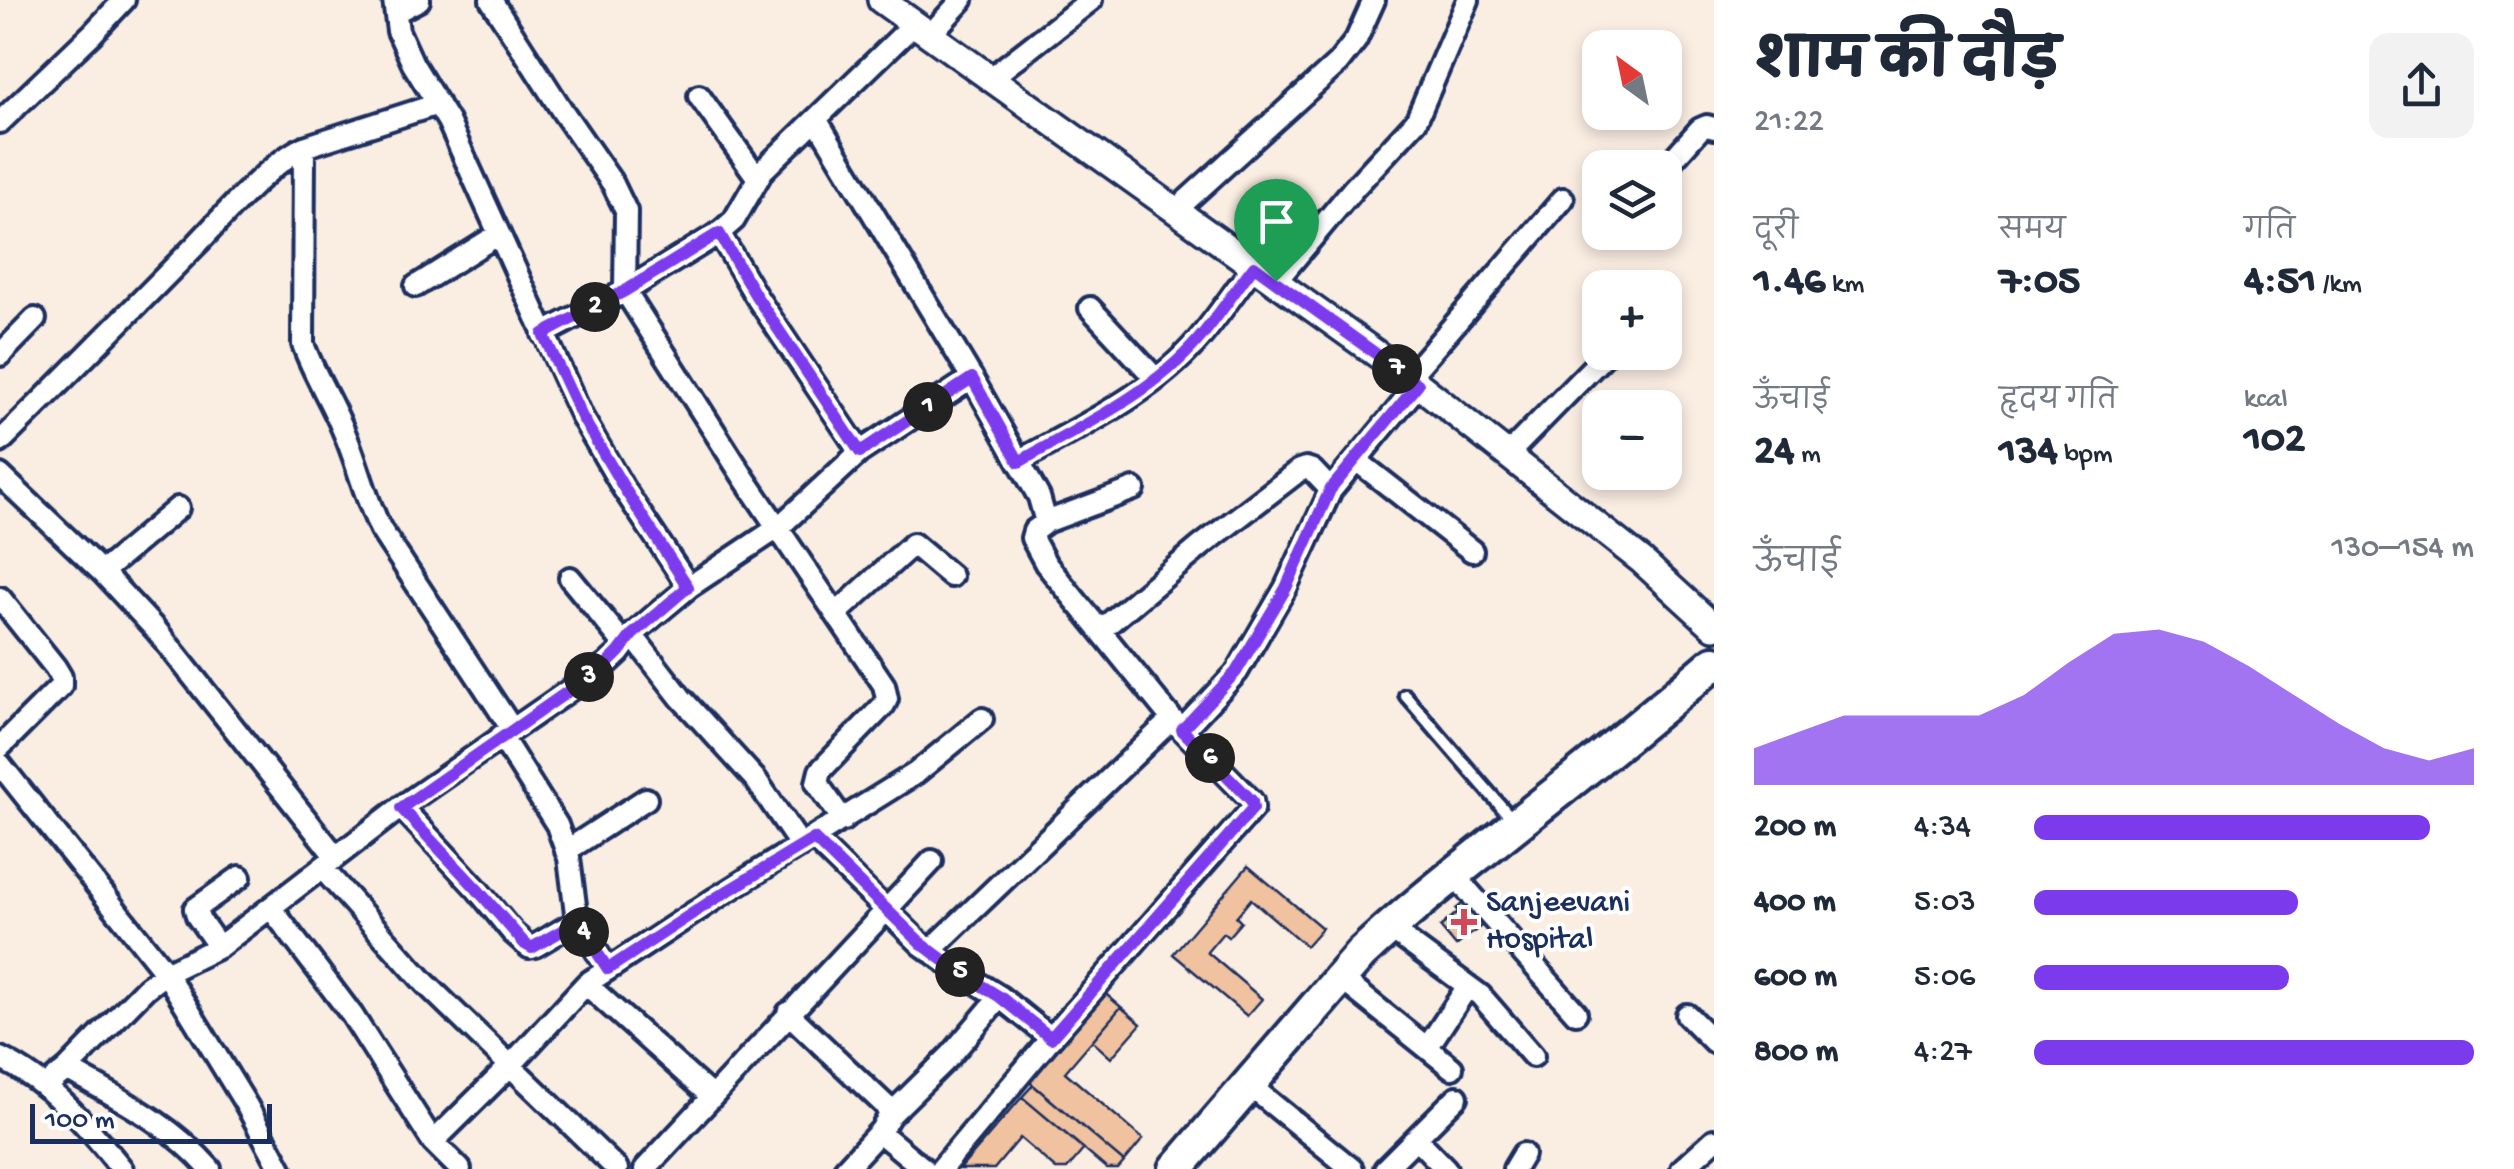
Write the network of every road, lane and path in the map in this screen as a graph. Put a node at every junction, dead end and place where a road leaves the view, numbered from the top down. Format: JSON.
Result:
{"nodes":[{"id":1,"x":124,"y":0,"type":"edge"},
{"id":2,"x":419,"y":0,"type":"edge"},
{"id":3,"x":491,"y":0,"type":"edge"},
{"id":4,"x":881,"y":0,"type":"edge"},
{"id":5,"x":962,"y":0,"type":"edge"},
{"id":6,"x":1091,"y":0,"type":"edge"},
{"id":7,"x":1374,"y":0,"type":"edge"},
{"id":8,"x":1468,"y":0,"type":"edge"},
{"id":9,"x":395,"y":6,"type":"edge"},
{"id":10,"x":921,"y":30,"type":"junction"},
{"id":11,"x":991,"y":78,"type":"junction"},
{"id":12,"x":698,"y":96,"type":"dead end"},
{"id":13,"x":438,"y":104,"type":"junction"},
{"id":14,"x":816,"y":119,"type":"junction"},
{"id":15,"x":0,"y":122,"type":"edge"},
{"id":16,"x":1714,"y":128,"type":"edge"},
{"id":17,"x":304,"y":147,"type":"junction"},
{"id":18,"x":1681,"y":150,"type":"edge"},
{"id":19,"x":757,"y":178,"type":"junction"},
{"id":20,"x":1563,"y":199,"type":"dead end"},
{"id":21,"x":1176,"y":210,"type":"junction"},
{"id":22,"x":719,"y":233,"type":"junction"},
{"id":23,"x":499,"y":234,"type":"junction"},
{"id":24,"x":1254,"y":266,"type":"junction"},
{"id":25,"x":1276,"y":281,"type":"junction"},
{"id":26,"x":416,"y":286,"type":"dead end"},
{"id":27,"x":625,"y":291,"type":"junction"},
{"id":28,"x":1090,"y":308,"type":"dead end"},
{"id":29,"x":36,"y":319,"type":"dead end"},
{"id":30,"x":543,"y":334,"type":"junction"},
{"id":31,"x":0,"y":355,"type":"edge"},
{"id":32,"x":1590,"y":370,"type":"edge"},
{"id":33,"x":972,"y":378,"type":"junction"},
{"id":34,"x":1156,"y":379,"type":"junction"},
{"id":35,"x":1413,"y":381,"type":"junction"},
{"id":36,"x":0,"y":442,"type":"edge"},
{"id":37,"x":860,"y":452,"type":"junction"},
{"id":38,"x":1507,"y":455,"type":"junction"},
{"id":39,"x":1356,"y":460,"type":"junction"},
{"id":40,"x":1019,"y":462,"type":"junction"},
{"id":41,"x":0,"y":475,"type":"edge"},
{"id":42,"x":1134,"y":489,"type":"dead end"},
{"id":43,"x":1330,"y":490,"type":"junction"},
{"id":44,"x":178,"y":508,"type":"dead end"},
{"id":45,"x":1046,"y":522,"type":"junction"},
{"id":46,"x":779,"y":527,"type":"junction"},
{"id":47,"x":1472,"y":551,"type":"dead end"},
{"id":48,"x":102,"y":572,"type":"junction"},
{"id":49,"x":951,"y":576,"type":"dead end"},
{"id":50,"x":570,"y":578,"type":"dead end"},
{"id":51,"x":688,"y":587,"type":"junction"},
{"id":52,"x":0,"y":598,"type":"edge"},
{"id":53,"x":836,"y":612,"type":"junction"},
{"id":54,"x":1714,"y":627,"type":"edge"},
{"id":55,"x":1101,"y":630,"type":"junction"},
{"id":56,"x":628,"y":640,"type":"junction"},
{"id":57,"x":1714,"y":664,"type":"edge"},
{"id":58,"x":1405,"y":695,"type":"dead end"},
{"id":59,"x":982,"y":719,"type":"dead end"},
{"id":60,"x":1177,"y":724,"type":"junction"},
{"id":61,"x":506,"y":732,"type":"junction"},
{"id":62,"x":0,"y":746,"type":"edge"},
{"id":63,"x":0,"y":764,"type":"edge"},
{"id":64,"x":646,"y":799,"type":"dead end"},
{"id":65,"x":401,"y":808,"type":"junction"},
{"id":66,"x":843,"y":820,"type":"junction"},
{"id":67,"x":1516,"y":825,"type":"junction"},
{"id":68,"x":808,"y":842,"type":"junction"},
{"id":69,"x":566,"y":850,"type":"junction"},
{"id":70,"x":932,"y":861,"type":"dead end"},
{"id":71,"x":329,"y":862,"type":"junction"},
{"id":72,"x":1453,"y":874,"type":"junction"},
{"id":73,"x":240,"y":877,"type":"dead end"},
{"id":74,"x":270,"y":908,"type":"junction"},
{"id":75,"x":886,"y":908,"type":"junction"},
{"id":76,"x":577,"y":922,"type":"junction"},
{"id":77,"x":1389,"y":928,"type":"junction"},
{"id":78,"x":219,"y":947,"type":"junction"},
{"id":79,"x":930,"y":950,"type":"junction"},
{"id":80,"x":608,"y":969,"type":"junction"},
{"id":81,"x":166,"y":973,"type":"junction"},
{"id":82,"x":1340,"y":978,"type":"junction"},
{"id":83,"x":586,"y":984,"type":"junction"},
{"id":84,"x":1468,"y":986,"type":"junction"},
{"id":85,"x":1000,"y":997,"type":"junction"},
{"id":86,"x":1576,"y":1012,"type":"dead end"},
{"id":87,"x":788,"y":1013,"type":"junction"},
{"id":88,"x":1687,"y":1015,"type":"dead end"},
{"id":89,"x":1051,"y":1038,"type":"junction"},
{"id":90,"x":1714,"y":1042,"type":"edge"},
{"id":91,"x":1427,"y":1048,"type":"junction"},
{"id":92,"x":1533,"y":1056,"type":"dead end"},
{"id":93,"x":0,"y":1058,"type":"edge"},
{"id":94,"x":510,"y":1066,"type":"junction"},
{"id":95,"x":1452,"y":1068,"type":"dead end"},
{"id":96,"x":66,"y":1069,"type":"junction"},
{"id":97,"x":1249,"y":1085,"type":"junction"},
{"id":98,"x":46,"y":1086,"type":"junction"},
{"id":99,"x":711,"y":1096,"type":"junction"},
{"id":100,"x":1457,"y":1097,"type":"dead end"},
{"id":101,"x":885,"y":1122,"type":"junction"},
{"id":102,"x":1416,"y":1138,"type":"junction"},
{"id":103,"x":433,"y":1142,"type":"junction"},
{"id":104,"x":1712,"y":1144,"type":"edge"},
{"id":105,"x":122,"y":1169,"type":"edge"},
{"id":106,"x":210,"y":1169,"type":"edge"},
{"id":107,"x":281,"y":1169,"type":"edge"},
{"id":108,"x":460,"y":1169,"type":"edge"},
{"id":109,"x":618,"y":1169,"type":"edge"},
{"id":110,"x":645,"y":1169,"type":"edge"},
{"id":111,"x":845,"y":1169,"type":"edge"},
{"id":112,"x":924,"y":1169,"type":"edge"},
{"id":113,"x":942,"y":1169,"type":"edge"},
{"id":114,"x":1176,"y":1169,"type":"edge"},
{"id":115,"x":1352,"y":1169,"type":"edge"},
{"id":116,"x":1386,"y":1169,"type":"edge"},
{"id":117,"x":1446,"y":1169,"type":"edge"},
{"id":118,"x":1682,"y":1169,"type":"edge"}],
"edges":[{"from":1,"to":15,"type":"street"},
{"from":2,"to":9,"type":"street"},
{"from":3,"to":27,"type":"street"},
{"from":4,"to":10,"type":"street"},
{"from":5,"to":10,"type":"street"},
{"from":6,"to":11,"type":"street"},
{"from":7,"to":21,"type":"street"},
{"from":8,"to":25,"type":"street"},
{"from":9,"to":13,"type":"street"},
{"from":10,"to":11,"type":"street"},
{"from":10,"to":14,"type":"street"},
{"from":11,"to":21,"type":"street"},
{"from":12,"to":19,"type":"street"},
{"from":13,"to":17,"type":"street"},
{"from":13,"to":23,"type":"street"},
{"from":14,"to":19,"type":"street"},
{"from":14,"to":33,"type":"street"},
{"from":16,"to":18,"type":"street"},
{"from":17,"to":36,"type":"street"},
{"from":17,"to":61,"type":"street"},
{"from":19,"to":22,"type":"street"},
{"from":20,"to":35,"type":"street"},
{"from":21,"to":24,"type":"street"},
{"from":22,"to":27,"type":"street"},
{"from":22,"to":37,"type":"street"},
{"from":23,"to":26,"type":"street"},
{"from":23,"to":30,"type":"street"},
{"from":24,"to":25,"type":"street"},
{"from":24,"to":34,"type":"street"},
{"from":25,"to":35,"type":"street"},
{"from":27,"to":30,"type":"street"},
{"from":27,"to":46,"type":"street"},
{"from":28,"to":34,"type":"street"},
{"from":29,"to":31,"type":"street"},
{"from":30,"to":51,"type":"street"},
{"from":32,"to":38,"type":"street"},
{"from":33,"to":37,"type":"street"},
{"from":33,"to":40,"type":"street"},
{"from":34,"to":40,"type":"street"},
{"from":35,"to":38,"type":"street"},
{"from":35,"to":39,"type":"street"},
{"from":37,"to":46,"type":"street"},
{"from":38,"to":54,"type":"street"},
{"from":39,"to":43,"type":"street"},
{"from":39,"to":47,"type":"street"},
{"from":40,"to":45,"type":"street"},
{"from":41,"to":48,"type":"street"},
{"from":42,"to":45,"type":"street"},
{"from":43,"to":55,"type":"street"},
{"from":43,"to":60,"type":"street"},
{"from":44,"to":48,"type":"street"},
{"from":45,"to":55,"type":"street"},
{"from":46,"to":51,"type":"street"},
{"from":46,"to":53,"type":"street"},
{"from":48,"to":71,"type":"street"},
{"from":49,"to":53,"type":"street"},
{"from":50,"to":56,"type":"street"},
{"from":51,"to":56,"type":"street"},
{"from":52,"to":62,"type":"street"},
{"from":53,"to":66,"type":"street"},
{"from":55,"to":60,"type":"street"},
{"from":56,"to":61,"type":"street"},
{"from":56,"to":68,"type":"street"},
{"from":57,"to":67,"type":"highway"},
{"from":58,"to":67,"type":"lane"},
{"from":59,"to":66,"type":"street"},
{"from":60,"to":79,"type":"street"},
{"from":60,"to":89,"type":"street"},
{"from":61,"to":65,"type":"street"},
{"from":61,"to":69,"type":"street"},
{"from":63,"to":81,"type":"street"},
{"from":64,"to":69,"type":"street"},
{"from":65,"to":71,"type":"street"},
{"from":65,"to":76,"type":"street"},
{"from":66,"to":68,"type":"street"},
{"from":67,"to":72,"type":"highway"},
{"from":68,"to":75,"type":"street"},
{"from":68,"to":80,"type":"street"},
{"from":69,"to":76,"type":"street"},
{"from":70,"to":75,"type":"street"},
{"from":71,"to":74,"type":"street"},
{"from":71,"to":94,"type":"street"},
{"from":72,"to":77,"type":"highway"},
{"from":72,"to":86,"type":"street"},
{"from":73,"to":78,"type":"street"},
{"from":74,"to":78,"type":"street"},
{"from":74,"to":103,"type":"street"},
{"from":75,"to":79,"type":"street"},
{"from":75,"to":87,"type":"street"},
{"from":76,"to":80,"type":"street"},
{"from":77,"to":82,"type":"highway"},
{"from":77,"to":84,"type":"street"},
{"from":78,"to":81,"type":"street"},
{"from":79,"to":85,"type":"street"},
{"from":80,"to":83,"type":"street"},
{"from":81,"to":96,"type":"street"},
{"from":81,"to":107,"type":"street"},
{"from":82,"to":91,"type":"street"},
{"from":82,"to":97,"type":"highway"},
{"from":83,"to":94,"type":"street"},
{"from":83,"to":99,"type":"street"},
{"from":84,"to":91,"type":"street"},
{"from":84,"to":92,"type":"street"},
{"from":85,"to":89,"type":"street"},
{"from":85,"to":101,"type":"street"},
{"from":87,"to":99,"type":"street"},
{"from":87,"to":101,"type":"street"},
{"from":88,"to":90,"type":"street"},
{"from":89,"to":113,"type":"street"},
{"from":91,"to":95,"type":"street"},
{"from":93,"to":98,"type":"street"},
{"from":94,"to":103,"type":"street"},
{"from":94,"to":109,"type":"street"},
{"from":96,"to":98,"type":"street"},
{"from":96,"to":106,"type":"street"},
{"from":97,"to":114,"type":"highway"},
{"from":97,"to":115,"type":"street"},
{"from":98,"to":105,"type":"street"},
{"from":99,"to":110,"type":"street"},
{"from":100,"to":102,"type":"street"},
{"from":101,"to":111,"type":"street"},
{"from":101,"to":112,"type":"street"},
{"from":102,"to":116,"type":"street"},
{"from":102,"to":117,"type":"street"},
{"from":103,"to":108,"type":"street"},
{"from":104,"to":118,"type":"street"}]}
